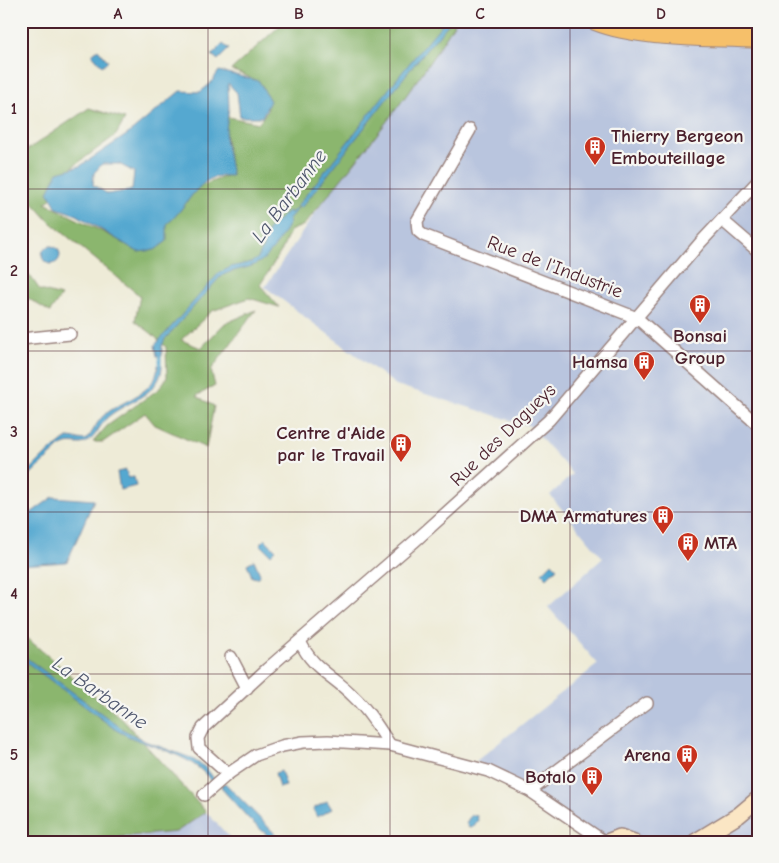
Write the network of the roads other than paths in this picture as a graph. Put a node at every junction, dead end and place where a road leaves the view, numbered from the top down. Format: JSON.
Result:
{"nodes":[{"id":1,"x":596,"y":21,"type":"edge"},
{"id":2,"x":758,"y":39,"type":"edge"},
{"id":3,"x":470,"y":130,"type":"dead end"},
{"id":4,"x":758,"y":181,"type":"edge"},
{"id":5,"x":722,"y":220,"type":"junction"},
{"id":6,"x":758,"y":251,"type":"edge"},
{"id":7,"x":637,"y":318,"type":"junction"},
{"id":8,"x":70,"y":334,"type":"dead end"},
{"id":9,"x":21,"y":339,"type":"edge"},
{"id":10,"x":758,"y":425,"type":"edge"},
{"id":11,"x":300,"y":642,"type":"junction"},
{"id":12,"x":231,"y":657,"type":"dead end"},
{"id":13,"x":247,"y":688,"type":"junction"},
{"id":14,"x":647,"y":703,"type":"dead end"},
{"id":15,"x":390,"y":745,"type":"junction"},
{"id":16,"x":228,"y":774,"type":"junction"},
{"id":17,"x":530,"y":791,"type":"junction"},
{"id":18,"x":204,"y":796,"type":"dead end"},
{"id":19,"x":758,"y":799,"type":"edge"},
{"id":20,"x":606,"y":842,"type":"edge"},
{"id":21,"x":634,"y":842,"type":"edge"},
{"id":22,"x":695,"y":842,"type":"edge"}],
"edges":[{"from":1,"to":2,"type":"main road"},
{"from":3,"to":7,"type":"street","name":"Rue de l'Industrie"},
{"from":4,"to":5,"type":"street","name":"Rue des Dagueys"},
{"from":5,"to":6,"type":"street"},
{"from":5,"to":7,"type":"street","name":"Rue des Dagueys"},
{"from":7,"to":10,"type":"street","name":"Rue de l'Industrie"},
{"from":7,"to":11,"type":"street","name":"Rue des Dagueys"},
{"from":8,"to":9,"type":"street"},
{"from":11,"to":13,"type":"street","name":"Rue des Dagueys"},
{"from":11,"to":15,"type":"street"},
{"from":12,"to":13,"type":"street"},
{"from":13,"to":16,"type":"street","name":"Rue des Dagueys"},
{"from":14,"to":17,"type":"street"},
{"from":15,"to":16,"type":"street"},
{"from":15,"to":17,"type":"street"},
{"from":16,"to":18,"type":"street"},
{"from":17,"to":20,"type":"street"},
{"from":19,"to":22,"type":"main road"},
{"from":20,"to":21,"type":"main road"}]}
